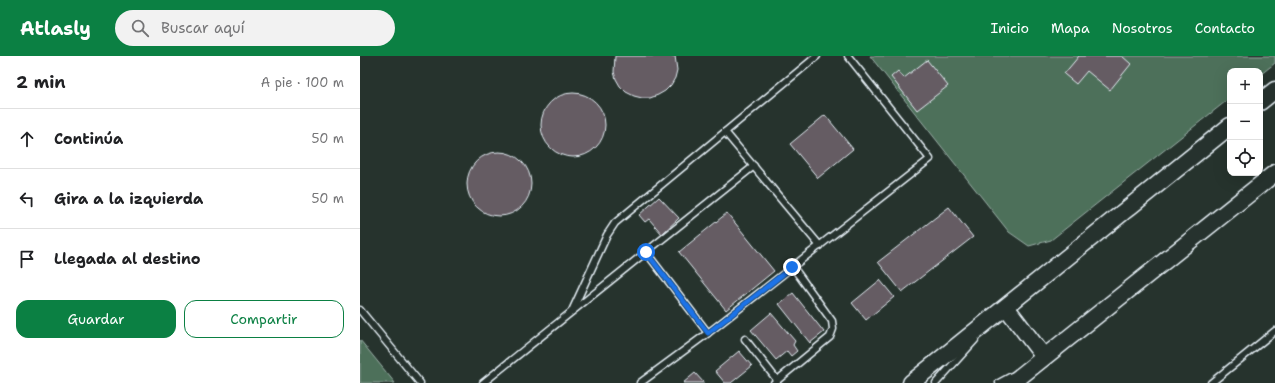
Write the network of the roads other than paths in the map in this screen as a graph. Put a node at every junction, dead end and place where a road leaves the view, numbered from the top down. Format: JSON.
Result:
{"nodes":[{"id":1,"x":817,"y":56,"type":"edge"},
{"id":2,"x":848,"y":56,"type":"edge"},
{"id":3,"x":1275,"y":90,"type":"edge"},
{"id":4,"x":1263,"y":100,"type":"edge"},
{"id":5,"x":725,"y":132,"type":"junction"},
{"id":6,"x":1227,"y":133,"type":"edge"},
{"id":7,"x":754,"y":166,"type":"junction"},
{"id":8,"x":1266,"y":176,"type":"edge"},
{"id":9,"x":820,"y":246,"type":"junction"},
{"id":10,"x":646,"y":252,"type":"junction"},
{"id":11,"x":792,"y":267,"type":"junction"},
{"id":12,"x":1006,"y":307,"type":"junction"},
{"id":13,"x":360,"y":310,"type":"edge"},
{"id":14,"x":572,"y":311,"type":"junction"},
{"id":15,"x":1275,"y":331,"type":"edge"},
{"id":16,"x":708,"y":333,"type":"junction"},
{"id":17,"x":745,"y":339,"type":"dead end"},
{"id":18,"x":1044,"y":357,"type":"junction"},
{"id":19,"x":775,"y":382,"type":"edge"},
{"id":20,"x":420,"y":383,"type":"edge"},
{"id":21,"x":482,"y":383,"type":"edge"},
{"id":22,"x":640,"y":383,"type":"edge"},
{"id":23,"x":911,"y":383,"type":"edge"},
{"id":24,"x":936,"y":383,"type":"edge"},
{"id":25,"x":999,"y":383,"type":"edge"},
{"id":26,"x":1012,"y":383,"type":"edge"},
{"id":27,"x":1211,"y":383,"type":"edge"}],
"edges":[{"from":1,"to":5,"type":"lane"},
{"from":2,"to":9,"type":"lane"},
{"from":3,"to":4,"type":"street"},
{"from":5,"to":7,"type":"lane"},
{"from":5,"to":14,"type":"lane"},
{"from":6,"to":12,"type":"street"},
{"from":7,"to":9,"type":"lane"},
{"from":7,"to":10,"type":"lane"},
{"from":8,"to":18,"type":"street"},
{"from":9,"to":11,"type":"lane"},
{"from":10,"to":14,"type":"lane"},
{"from":10,"to":16,"type":"lane"},
{"from":11,"to":16,"type":"lane"},
{"from":11,"to":19,"type":"lane"},
{"from":12,"to":18,"type":"street"},
{"from":12,"to":23,"type":"street"},
{"from":12,"to":24,"type":"lane"},
{"from":13,"to":20,"type":"lane"},
{"from":14,"to":21,"type":"lane"},
{"from":15,"to":27,"type":"lane"},
{"from":16,"to":22,"type":"lane"},
{"from":17,"to":19,"type":"lane"},
{"from":18,"to":25,"type":"lane"},
{"from":18,"to":26,"type":"street"}]}
